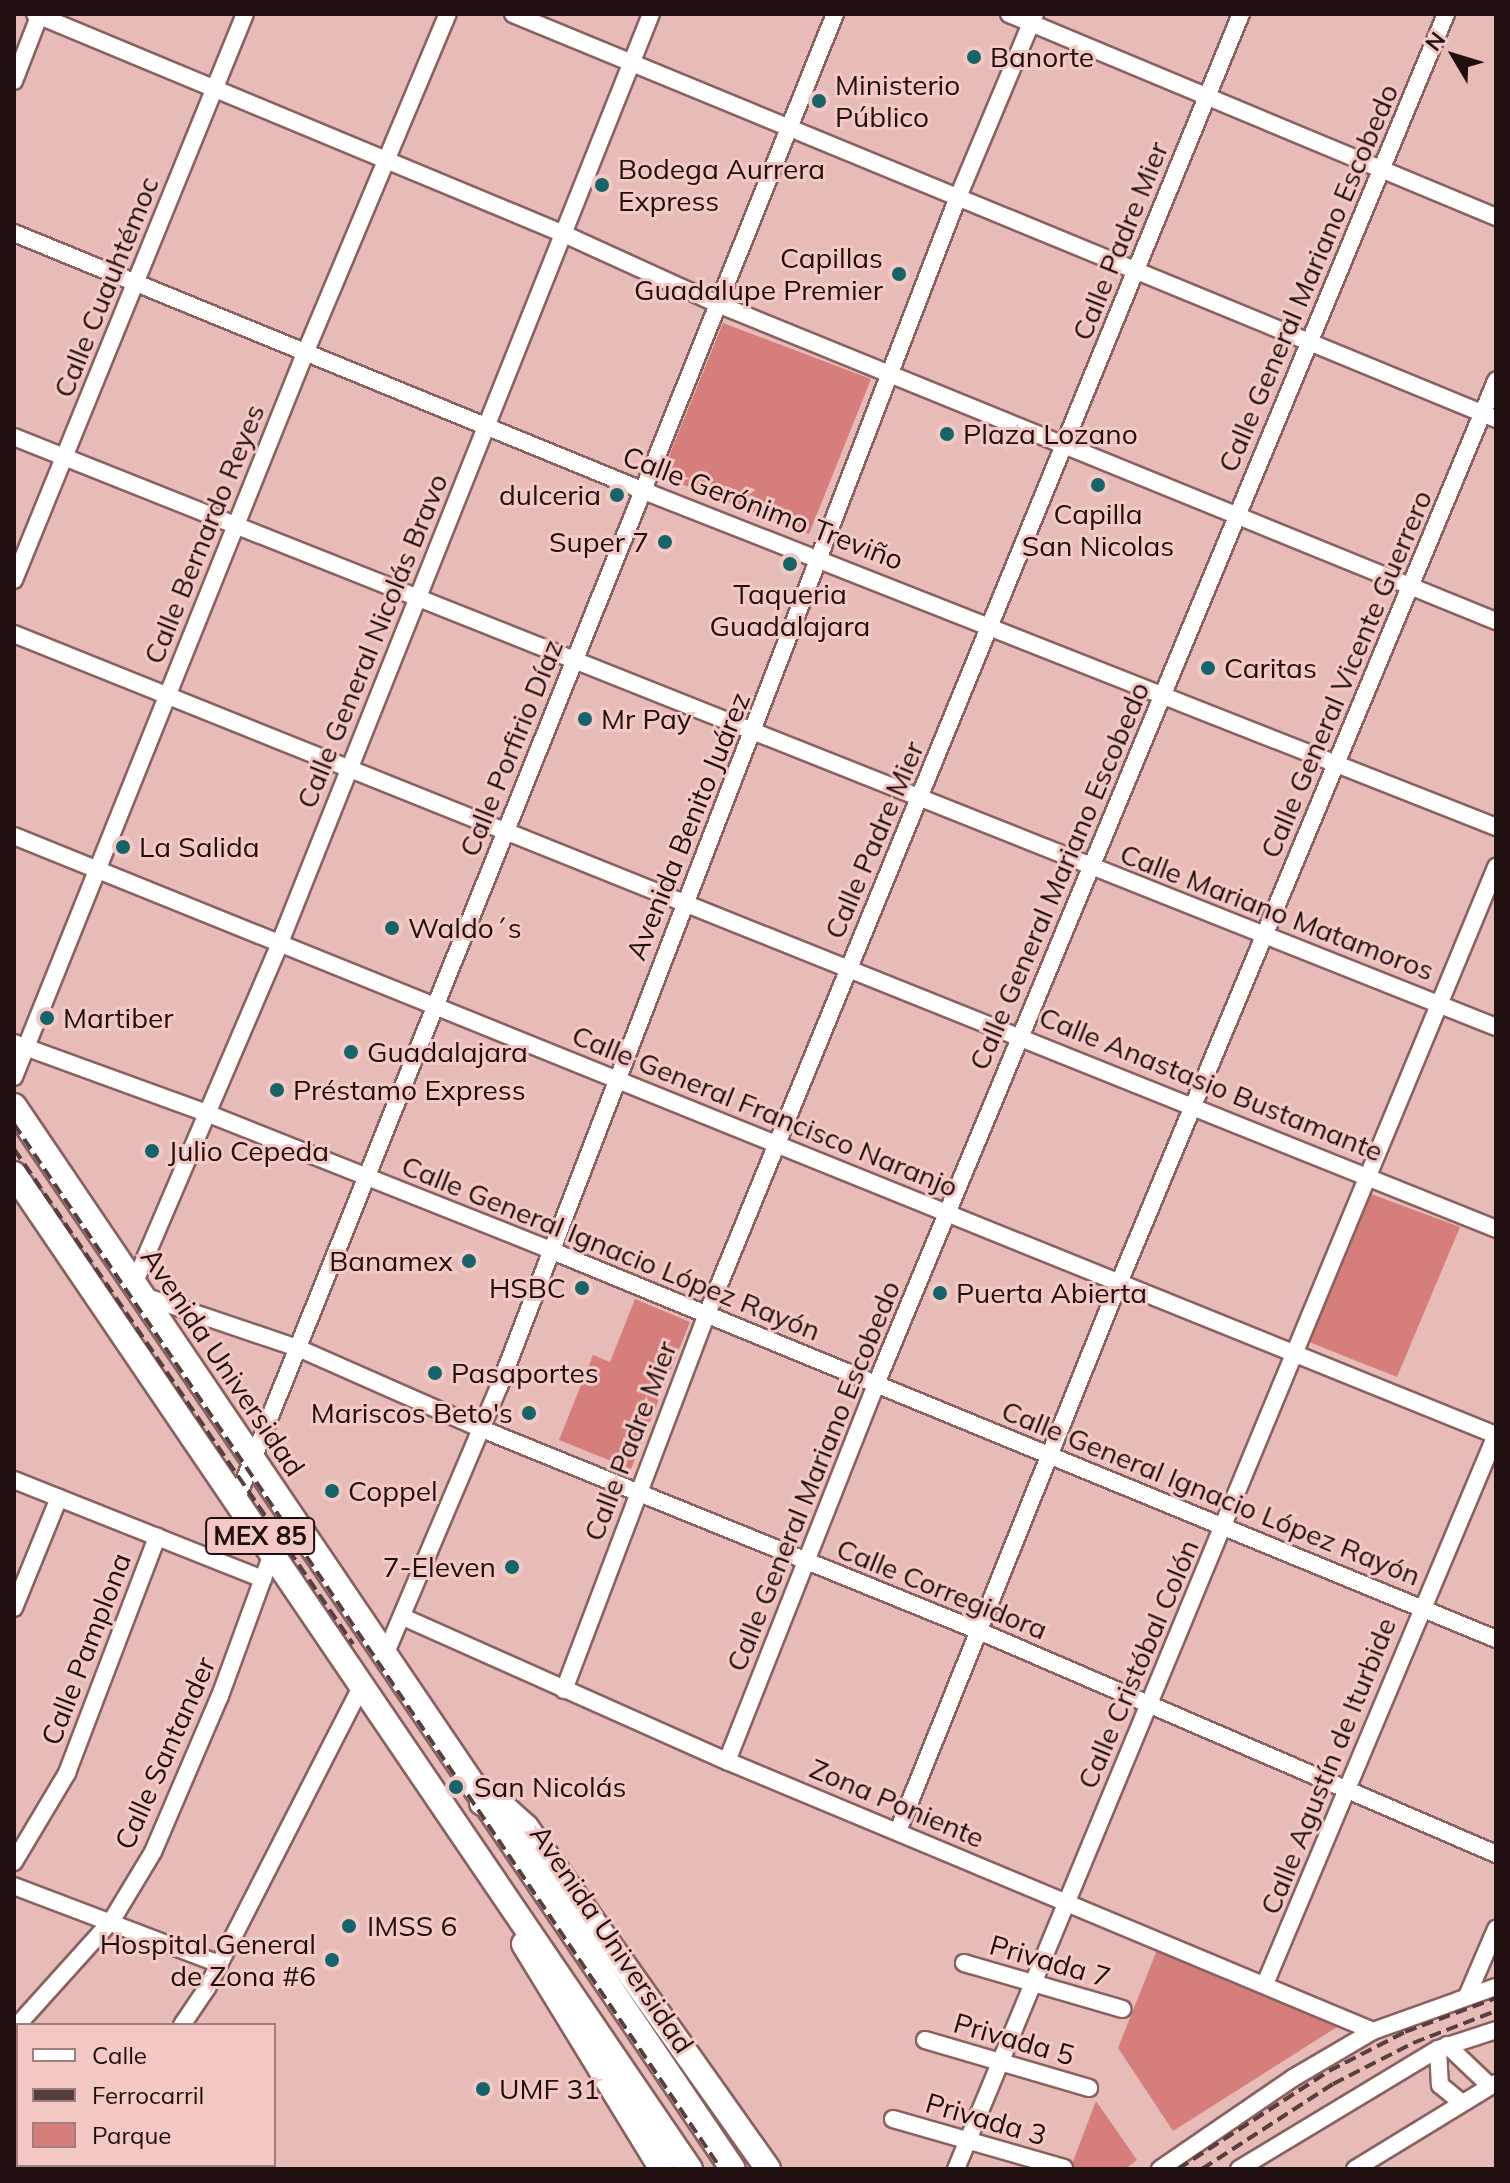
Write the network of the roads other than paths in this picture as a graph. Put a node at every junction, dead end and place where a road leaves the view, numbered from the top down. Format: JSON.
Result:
{"nodes":[{"id":1,"x":245,"y":14,"type":"edge"},
{"id":2,"x":448,"y":14,"type":"edge"},
{"id":3,"x":513,"y":14,"type":"edge"},
{"id":4,"x":651,"y":14,"type":"edge"},
{"id":5,"x":835,"y":14,"type":"edge"},
{"id":6,"x":1009,"y":14,"type":"edge"},
{"id":7,"x":1241,"y":14,"type":"edge"},
{"id":8,"x":1446,"y":14,"type":"edge"},
{"id":9,"x":38,"y":15,"type":"edge"},
{"id":10,"x":1034,"y":18,"type":"edge"},
{"id":11,"x":631,"y":64,"type":"junction"},
{"id":12,"x":14,"y":81,"type":"edge"},
{"id":13,"x":215,"y":89,"type":"junction"},
{"id":14,"x":1206,"y":97,"type":"junction"},
{"id":15,"x":788,"y":130,"type":"junction"},
{"id":16,"x":385,"y":162,"type":"junction"},
{"id":17,"x":1383,"y":169,"type":"junction"},
{"id":18,"x":958,"y":197,"type":"junction"},
{"id":19,"x":1496,"y":217,"type":"edge"},
{"id":20,"x":14,"y":233,"type":"edge"},
{"id":21,"x":564,"y":234,"type":"junction"},
{"id":22,"x":1136,"y":270,"type":"junction"},
{"id":23,"x":136,"y":281,"type":"junction"},
{"id":24,"x":720,"y":305,"type":"junction"},
{"id":25,"x":1309,"y":342,"type":"junction"},
{"id":26,"x":306,"y":351,"type":"junction"},
{"id":27,"x":890,"y":374,"type":"junction"},
{"id":28,"x":1496,"y":381,"type":"edge"},
{"id":29,"x":1489,"y":416,"type":"edge"},
{"id":30,"x":487,"y":424,"type":"junction"},
{"id":31,"x":14,"y":437,"type":"edge"},
{"id":32,"x":1067,"y":446,"type":"junction"},
{"id":33,"x":65,"y":458,"type":"junction"},
{"id":34,"x":644,"y":491,"type":"junction"},
{"id":35,"x":1238,"y":515,"type":"junction"},
{"id":36,"x":237,"y":527,"type":"junction"},
{"id":37,"x":821,"y":558,"type":"junction"},
{"id":38,"x":14,"y":580,"type":"edge"},
{"id":39,"x":1411,"y":587,"type":"junction"},
{"id":40,"x":416,"y":599,"type":"junction"},
{"id":41,"x":1496,"y":621,"type":"edge"},
{"id":42,"x":992,"y":626,"type":"junction"},
{"id":43,"x":14,"y":634,"type":"edge"},
{"id":44,"x":575,"y":660,"type":"junction"},
{"id":45,"x":1165,"y":693,"type":"junction"},
{"id":46,"x":166,"y":695,"type":"junction"},
{"id":47,"x":754,"y":730,"type":"junction"},
{"id":48,"x":1337,"y":763,"type":"junction"},
{"id":49,"x":349,"y":771,"type":"junction"},
{"id":50,"x":920,"y":799,"type":"junction"},
{"id":51,"x":1496,"y":827,"type":"edge"},
{"id":52,"x":506,"y":831,"type":"junction"},
{"id":53,"x":14,"y":836,"type":"edge"},
{"id":54,"x":1091,"y":867,"type":"junction"},
{"id":55,"x":1496,"y":867,"type":"edge"},
{"id":56,"x":96,"y":870,"type":"junction"},
{"id":57,"x":684,"y":904,"type":"junction"},
{"id":58,"x":1265,"y":935,"type":"junction"},
{"id":59,"x":279,"y":945,"type":"junction"},
{"id":60,"x":849,"y":969,"type":"junction"},
{"id":61,"x":1439,"y":1003,"type":"junction"},
{"id":62,"x":436,"y":1005,"type":"junction"},
{"id":63,"x":1496,"y":1027,"type":"edge"},
{"id":64,"x":1020,"y":1035,"type":"junction"},
{"id":65,"x":20,"y":1045,"type":"edge"},
{"id":66,"x":14,"y":1077,"type":"edge"},
{"id":67,"x":617,"y":1078,"type":"junction"},
{"id":68,"x":1195,"y":1105,"type":"junction"},
{"id":69,"x":14,"y":1106,"type":"edge"},
{"id":70,"x":209,"y":1114,"type":"junction"},
{"id":71,"x":777,"y":1141,"type":"junction"},
{"id":72,"x":14,"y":1174,"type":"edge"},
{"id":73,"x":1368,"y":1175,"type":"junction"},
{"id":74,"x":367,"y":1178,"type":"junction"},
{"id":75,"x":946,"y":1214,"type":"junction"},
{"id":76,"x":1496,"y":1229,"type":"edge"},
{"id":77,"x":550,"y":1250,"type":"junction"},
{"id":78,"x":1119,"y":1283,"type":"junction"},
{"id":79,"x":137,"y":1289,"type":"junction"},
{"id":80,"x":707,"y":1314,"type":"junction"},
{"id":81,"x":298,"y":1348,"type":"junction"},
{"id":82,"x":1295,"y":1354,"type":"junction"},
{"id":83,"x":876,"y":1384,"type":"junction"},
{"id":84,"x":482,"y":1429,"type":"junction"},
{"id":85,"x":1496,"y":1435,"type":"edge"},
{"id":86,"x":1050,"y":1454,"type":"junction"},
{"id":87,"x":253,"y":1459,"type":"junction"},
{"id":88,"x":14,"y":1480,"type":"edge"},
{"id":89,"x":639,"y":1491,"type":"junction"},
{"id":90,"x":59,"y":1498,"type":"junction"},
{"id":91,"x":236,"y":1501,"type":"junction"},
{"id":92,"x":1224,"y":1525,"type":"junction"},
{"id":93,"x":157,"y":1537,"type":"junction"},
{"id":94,"x":272,"y":1554,"type":"junction"},
{"id":95,"x":806,"y":1562,"type":"junction"},
{"id":96,"x":263,"y":1579,"type":"junction"},
{"id":97,"x":1422,"y":1607,"type":"junction"},
{"id":98,"x":14,"y":1608,"type":"edge"},
{"id":99,"x":403,"y":1617,"type":"junction"},
{"id":100,"x":979,"y":1631,"type":"junction"},
{"id":101,"x":1496,"y":1639,"type":"edge"},
{"id":102,"x":385,"y":1655,"type":"junction"},
{"id":103,"x":361,"y":1687,"type":"junction"},
{"id":104,"x":564,"y":1690,"type":"junction"},
{"id":105,"x":1150,"y":1705,"type":"junction"},
{"id":106,"x":727,"y":1761,"type":"junction"},
{"id":107,"x":1346,"y":1790,"type":"junction"},
{"id":108,"x":482,"y":1803,"type":"junction"},
{"id":109,"x":898,"y":1831,"type":"junction"},
{"id":110,"x":1496,"y":1854,"type":"edge"},
{"id":111,"x":14,"y":1862,"type":"edge"},
{"id":112,"x":14,"y":1886,"type":"edge"},
{"id":113,"x":507,"y":1897,"type":"junction"},
{"id":114,"x":1067,"y":1902,"type":"junction"},
{"id":115,"x":112,"y":1920,"type":"junction"},
{"id":116,"x":1496,"y":1929,"type":"edge"},
{"id":117,"x":964,"y":1963,"type":"dead end"},
{"id":118,"x":219,"y":1964,"type":"junction"},
{"id":119,"x":1035,"y":1983,"type":"junction"},
{"id":120,"x":1265,"y":1984,"type":"junction"},
{"id":121,"x":1496,"y":1987,"type":"edge"},
{"id":122,"x":1468,"y":1994,"type":"junction"},
{"id":123,"x":1122,"y":2009,"type":"dead end"},
{"id":124,"x":19,"y":2023,"type":"edge"},
{"id":125,"x":183,"y":2023,"type":"edge"},
{"id":126,"x":1496,"y":2030,"type":"edge"},
{"id":127,"x":1373,"y":2031,"type":"junction"},
{"id":128,"x":925,"y":2040,"type":"dead end"},
{"id":129,"x":1442,"y":2047,"type":"junction"},
{"id":130,"x":1002,"y":2063,"type":"junction"},
{"id":131,"x":1493,"y":2084,"type":"edge"},
{"id":132,"x":1089,"y":2088,"type":"dead end"},
{"id":133,"x":1462,"y":2103,"type":"junction"},
{"id":134,"x":893,"y":2119,"type":"dead end"},
{"id":135,"x":968,"y":2140,"type":"junction"},
{"id":136,"x":1064,"y":2168,"type":"edge"},
{"id":137,"x":662,"y":2169,"type":"edge"},
{"id":138,"x":690,"y":2169,"type":"edge"},
{"id":139,"x":733,"y":2169,"type":"edge"},
{"id":140,"x":768,"y":2169,"type":"edge"},
{"id":141,"x":956,"y":2169,"type":"edge"},
{"id":142,"x":1160,"y":2169,"type":"edge"},
{"id":143,"x":1239,"y":2169,"type":"edge"},
{"id":144,"x":1355,"y":2169,"type":"edge"}],
"edges":[{"from":1,"to":13,"type":"street","name":"Calle Cuauhtémoc"},
{"from":2,"to":16,"type":"street","name":"Calle Bernardo Reyes"},
{"from":3,"to":11,"type":"street"},
{"from":4,"to":11,"type":"street","name":"Calle General Nicolás Bravo"},
{"from":5,"to":15,"type":"street","name":"Calle Porfirio Díaz"},
{"from":6,"to":10,"type":"street"},
{"from":7,"to":14,"type":"street","name":"Calle Padre Mier"},
{"from":8,"to":17,"type":"street","name":"Calle General Mariano Escobedo"},
{"from":9,"to":12,"type":"street"},
{"from":9,"to":13,"type":"street"},
{"from":10,"to":14,"type":"street"},
{"from":10,"to":18,"type":"street","name":"Avenida Benito Juárez"},
{"from":11,"to":15,"type":"street"},
{"from":11,"to":21,"type":"street","name":"Calle General Nicolás Bravo"},
{"from":13,"to":16,"type":"street"},
{"from":13,"to":23,"type":"street","name":"Calle Cuauhtémoc"},
{"from":14,"to":17,"type":"street"},
{"from":14,"to":22,"type":"street","name":"Calle Padre Mier"},
{"from":15,"to":18,"type":"street"},
{"from":15,"to":24,"type":"street","name":"Calle Porfirio Díaz"},
{"from":16,"to":21,"type":"street"},
{"from":16,"to":26,"type":"street","name":"Calle Bernardo Reyes"},
{"from":17,"to":19,"type":"street"},
{"from":17,"to":25,"type":"street","name":"Calle General Mariano Escobedo"},
{"from":18,"to":22,"type":"street"},
{"from":18,"to":27,"type":"street","name":"Avenida Benito Juárez"},
{"from":20,"to":23,"type":"street","name":"Calle Gerónimo Treviño"},
{"from":21,"to":24,"type":"street"},
{"from":21,"to":30,"type":"street","name":"Calle General Nicolás Bravo"},
{"from":22,"to":25,"type":"street"},
{"from":22,"to":32,"type":"street","name":"Calle Padre Mier"},
{"from":23,"to":26,"type":"street","name":"Calle Gerónimo Treviño"},
{"from":23,"to":33,"type":"street","name":"Calle Cuauhtémoc"},
{"from":24,"to":27,"type":"street"},
{"from":24,"to":34,"type":"street","name":"Calle Porfirio Díaz"},
{"from":25,"to":29,"type":"street"},
{"from":25,"to":35,"type":"street","name":"Calle General Mariano Escobedo"},
{"from":26,"to":30,"type":"street","name":"Calle Gerónimo Treviño"},
{"from":26,"to":36,"type":"street","name":"Calle Bernardo Reyes"},
{"from":27,"to":32,"type":"street"},
{"from":27,"to":37,"type":"street","name":"Avenida Benito Juárez"},
{"from":28,"to":29,"type":"street","name":"Calle General Vicente Guerrero"},
{"from":29,"to":39,"type":"street","name":"Calle General Vicente Guerrero"},
{"from":30,"to":34,"type":"street","name":"Calle Gerónimo Treviño"},
{"from":30,"to":40,"type":"street","name":"Calle General Nicolás Bravo"},
{"from":31,"to":33,"type":"street","name":"Calle Mariano Matamoros"},
{"from":32,"to":35,"type":"street"},
{"from":32,"to":42,"type":"street","name":"Calle Padre Mier"},
{"from":33,"to":36,"type":"street","name":"Calle Mariano Matamoros"},
{"from":33,"to":38,"type":"street","name":"Calle Cuauhtémoc"},
{"from":34,"to":37,"type":"street","name":"Calle Gerónimo Treviño"},
{"from":34,"to":44,"type":"street","name":"Calle Porfirio Díaz"},
{"from":35,"to":39,"type":"street"},
{"from":35,"to":45,"type":"street","name":"Calle General Mariano Escobedo"},
{"from":36,"to":40,"type":"street","name":"Calle Mariano Matamoros"},
{"from":36,"to":46,"type":"street","name":"Calle Bernardo Reyes"},
{"from":37,"to":42,"type":"street","name":"Calle Gerónimo Treviño"},
{"from":37,"to":47,"type":"street","name":"Avenida Benito Juárez"},
{"from":39,"to":41,"type":"street"},
{"from":39,"to":48,"type":"street","name":"Calle General Vicente Guerrero"},
{"from":40,"to":44,"type":"street","name":"Calle Mariano Matamoros"},
{"from":40,"to":49,"type":"street","name":"Calle General Nicolás Bravo"},
{"from":42,"to":45,"type":"street","name":"Calle Gerónimo Treviño"},
{"from":42,"to":50,"type":"street","name":"Calle Padre Mier"},
{"from":43,"to":46,"type":"street","name":"Calle Anastasio Bustamante"},
{"from":44,"to":47,"type":"street","name":"Calle Mariano Matamoros"},
{"from":44,"to":52,"type":"street","name":"Calle Porfirio Díaz"},
{"from":45,"to":48,"type":"street","name":"Calle Gerónimo Treviño"},
{"from":45,"to":54,"type":"street","name":"Calle General Mariano Escobedo"},
{"from":46,"to":49,"type":"street","name":"Calle Anastasio Bustamante"},
{"from":46,"to":56,"type":"street","name":"Calle Bernardo Reyes"},
{"from":47,"to":50,"type":"street","name":"Calle Mariano Matamoros"},
{"from":47,"to":57,"type":"street","name":"Avenida Benito Juárez"},
{"from":48,"to":51,"type":"street","name":"Calle Gerónimo Treviño"},
{"from":48,"to":58,"type":"street","name":"Calle General Vicente Guerrero"},
{"from":49,"to":52,"type":"street","name":"Calle Anastasio Bustamante"},
{"from":49,"to":59,"type":"street","name":"Calle General Nicolás Bravo"},
{"from":50,"to":54,"type":"street","name":"Calle Mariano Matamoros"},
{"from":50,"to":60,"type":"street","name":"Calle Padre Mier"},
{"from":52,"to":57,"type":"street","name":"Calle Anastasio Bustamante"},
{"from":52,"to":62,"type":"street","name":"Calle Porfirio Díaz"},
{"from":53,"to":56,"type":"street","name":"Calle General Francisco Naranjo"},
{"from":54,"to":58,"type":"street","name":"Calle Mariano Matamoros"},
{"from":54,"to":64,"type":"street","name":"Calle General Mariano Escobedo"},
{"from":55,"to":61,"type":"street","name":"Calle Cristóbal Colón"},
{"from":56,"to":59,"type":"street","name":"Calle General Francisco Naranjo"},
{"from":56,"to":65,"type":"street","name":"Calle Bernardo Reyes"},
{"from":57,"to":60,"type":"street","name":"Calle Anastasio Bustamante"},
{"from":57,"to":67,"type":"street","name":"Avenida Benito Juárez"},
{"from":58,"to":61,"type":"street","name":"Calle Mariano Matamoros"},
{"from":58,"to":68,"type":"street","name":"Calle General Vicente Guerrero"},
{"from":59,"to":62,"type":"street","name":"Calle General Francisco Naranjo"},
{"from":59,"to":70,"type":"street","name":"Calle General Nicolás Bravo"},
{"from":60,"to":64,"type":"street","name":"Calle Anastasio Bustamante"},
{"from":60,"to":71,"type":"street","name":"Calle Padre Mier"},
{"from":61,"to":63,"type":"street","name":"Calle Mariano Matamoros"},
{"from":61,"to":73,"type":"street","name":"Calle Cristóbal Colón"},
{"from":62,"to":67,"type":"street","name":"Calle General Francisco Naranjo"},
{"from":62,"to":74,"type":"street","name":"Calle Porfirio Díaz"},
{"from":64,"to":68,"type":"street","name":"Calle Anastasio Bustamante"},
{"from":64,"to":75,"type":"street","name":"Calle General Mariano Escobedo"},
{"from":65,"to":66,"type":"street","name":"Calle Bernardo Reyes"},
{"from":65,"to":70,"type":"street","name":"Calle General Ignacio López Rayón"},
{"from":67,"to":71,"type":"street","name":"Calle General Francisco Naranjo"},
{"from":67,"to":77,"type":"street","name":"Avenida Benito Juárez"},
{"from":68,"to":73,"type":"street","name":"Calle Anastasio Bustamante"},
{"from":68,"to":78,"type":"street","name":"Calle General Vicente Guerrero"},
{"from":69,"to":79,"type":"highway","name":"Avenida Universidad","number":"MEX 85"},
{"from":70,"to":74,"type":"street","name":"Calle General Ignacio López Rayón"},
{"from":70,"to":79,"type":"street","name":"Calle General Nicolás Bravo"},
{"from":71,"to":75,"type":"street","name":"Calle General Francisco Naranjo"},
{"from":71,"to":80,"type":"street","name":"Calle Padre Mier"},
{"from":72,"to":91,"type":"highway","number":"MEX 85"},
{"from":73,"to":76,"type":"street","name":"Calle Anastasio Bustamante"},
{"from":73,"to":82,"type":"street","name":"Calle Cristóbal Colón"},
{"from":74,"to":77,"type":"street","name":"Calle General Ignacio López Rayón"},
{"from":74,"to":81,"type":"street","name":"Calle Porfirio Díaz"},
{"from":75,"to":78,"type":"street","name":"Calle General Francisco Naranjo"},
{"from":75,"to":83,"type":"street","name":"Calle General Mariano Escobedo"},
{"from":77,"to":80,"type":"street","name":"Calle General Ignacio López Rayón"},
{"from":77,"to":84,"type":"street","name":"Avenida Benito Juárez"},
{"from":78,"to":82,"type":"street","name":"Calle General Francisco Naranjo"},
{"from":78,"to":86,"type":"street","name":"Calle General Vicente Guerrero"},
{"from":79,"to":81,"type":"street","name":"Calle Corregidora"},
{"from":79,"to":87,"type":"highway","name":"Avenida Universidad","number":"MEX 85"},
{"from":80,"to":83,"type":"street","name":"Calle General Ignacio López Rayón"},
{"from":80,"to":89,"type":"street","name":"Calle Padre Mier"},
{"from":81,"to":84,"type":"street","name":"Calle Corregidora"},
{"from":81,"to":87,"type":"street","name":"Calle Porfirio Díaz"},
{"from":82,"to":85,"type":"street","name":"Calle General Francisco Naranjo"},
{"from":82,"to":92,"type":"street","name":"Calle Cristóbal Colón"},
{"from":83,"to":86,"type":"street","name":"Calle General Ignacio López Rayón"},
{"from":83,"to":95,"type":"street","name":"Calle General Mariano Escobedo"},
{"from":84,"to":89,"type":"street","name":"Calle Corregidora"},
{"from":84,"to":99,"type":"street","name":"Avenida Benito Juárez"},
{"from":85,"to":97,"type":"street","name":"Calle Agustín de Iturbide"},
{"from":86,"to":92,"type":"street","name":"Calle General Ignacio López Rayón"},
{"from":86,"to":100,"type":"street","name":"Calle General Vicente Guerrero"},
{"from":87,"to":91,"type":"street","name":"Calle Porfirio Díaz"},
{"from":87,"to":102,"type":"highway","name":"Avenida Universidad","number":"MEX 85"},
{"from":88,"to":90,"type":"street"},
{"from":89,"to":95,"type":"street","name":"Calle Corregidora"},
{"from":89,"to":104,"type":"street","name":"Calle Padre Mier"},
{"from":90,"to":93,"type":"street"},
{"from":90,"to":98,"type":"street"},
{"from":91,"to":94,"type":"highway","number":"MEX 85"},
{"from":92,"to":97,"type":"street","name":"Calle General Ignacio López Rayón"},
{"from":92,"to":105,"type":"street","name":"Calle Cristóbal Colón"},
{"from":93,"to":96,"type":"street"},
{"from":93,"to":111,"type":"street","name":"Calle Pamplona"},
{"from":94,"to":96,"type":"street","name":"Calle Santander"},
{"from":94,"to":103,"type":"highway","number":"MEX 85"},
{"from":95,"to":100,"type":"street","name":"Calle Corregidora"},
{"from":95,"to":106,"type":"street","name":"Calle General Mariano Escobedo"},
{"from":96,"to":115,"type":"street","name":"Calle Santander"},
{"from":97,"to":101,"type":"street","name":"Calle General Ignacio López Rayón"},
{"from":97,"to":107,"type":"street","name":"Calle Agustín de Iturbide"},
{"from":99,"to":102,"type":"street","name":"Avenida Benito Juárez"},
{"from":99,"to":104,"type":"street","name":"Zona Poniente"},
{"from":100,"to":105,"type":"street","name":"Calle Corregidora"},
{"from":100,"to":109,"type":"street","name":"Calle General Vicente Guerrero"},
{"from":102,"to":108,"type":"highway","name":"Avenida Universidad","number":"MEX 85"},
{"from":103,"to":113,"type":"highway","number":"MEX 85"},
{"from":103,"to":118,"type":"street"},
{"from":104,"to":106,"type":"street","name":"Zona Poniente"},
{"from":105,"to":107,"type":"street","name":"Calle Corregidora"},
{"from":105,"to":114,"type":"street","name":"Calle Cristóbal Colón"},
{"from":106,"to":109,"type":"street","name":"Zona Poniente"},
{"from":107,"to":110,"type":"street","name":"Calle Corregidora"},
{"from":107,"to":120,"type":"street","name":"Calle Agustín de Iturbide"},
{"from":108,"to":139,"type":"highway","name":"Avenida Universidad","number":"MEX 85"},
{"from":108,"to":140,"type":"highway"},
{"from":109,"to":114,"type":"street","name":"Zona Poniente"},
{"from":112,"to":115,"type":"street"},
{"from":113,"to":137,"type":"highway"},
{"from":113,"to":138,"type":"highway","number":"MEX 85"},
{"from":114,"to":119,"type":"street","name":"Calle Cristóbal Colón"},
{"from":114,"to":120,"type":"street","name":"Zona Poniente"},
{"from":115,"to":118,"type":"street"},
{"from":115,"to":124,"type":"street","name":"Calle Santander"},
{"from":116,"to":122,"type":"street"},
{"from":117,"to":119,"type":"street","name":"Privada 7"},
{"from":118,"to":125,"type":"street"},
{"from":119,"to":123,"type":"street","name":"Privada 7"},
{"from":119,"to":130,"type":"street","name":"Calle Cristóbal Colón"},
{"from":120,"to":127,"type":"street","name":"Zona Poniente"},
{"from":121,"to":122,"type":"street"},
{"from":122,"to":127,"type":"street"},
{"from":126,"to":129,"type":"street"},
{"from":127,"to":142,"type":"street"},
{"from":128,"to":130,"type":"street","name":"Privada 5"},
{"from":129,"to":131,"type":"street"},
{"from":129,"to":133,"type":"street"},
{"from":129,"to":143,"type":"street"},
{"from":130,"to":132,"type":"street","name":"Privada 5"},
{"from":130,"to":135,"type":"street","name":"Calle Cristóbal Colón"},
{"from":131,"to":133,"type":"street"},
{"from":133,"to":144,"type":"street"},
{"from":134,"to":135,"type":"street","name":"Privada 3"},
{"from":135,"to":136,"type":"street","name":"Privada 3"},
{"from":135,"to":141,"type":"street","name":"Calle Cristóbal Colón"}]}
